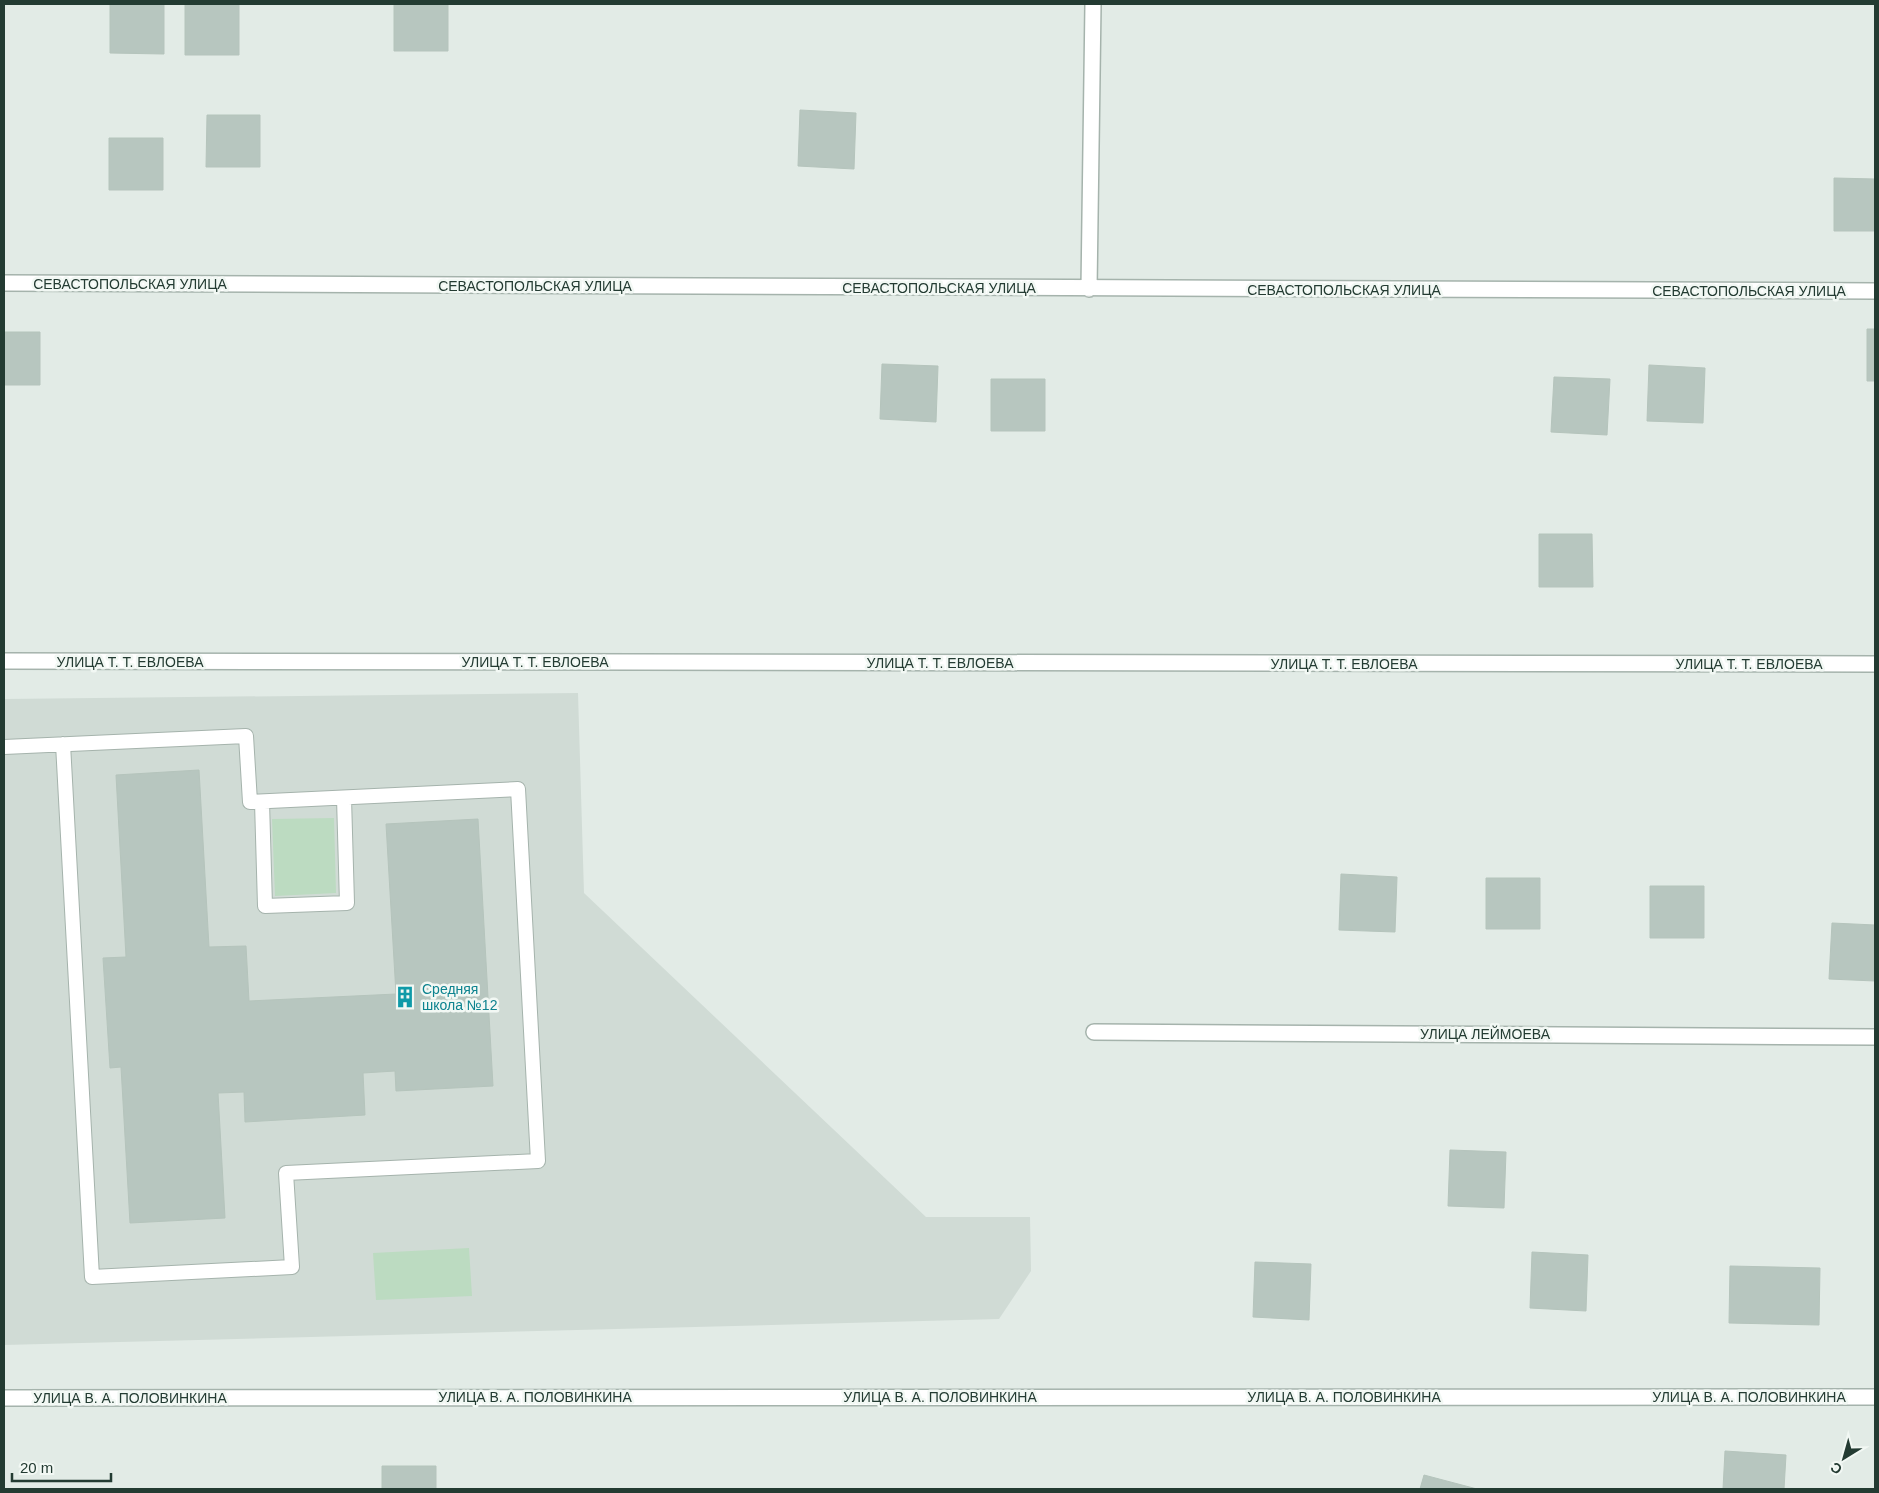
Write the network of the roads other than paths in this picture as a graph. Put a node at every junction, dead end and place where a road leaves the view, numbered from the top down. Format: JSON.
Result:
{"nodes":[{"id":1,"x":1092,"y":4,"type":"edge"},
{"id":2,"x":4,"y":284,"type":"edge"},
{"id":3,"x":1089,"y":289,"type":"junction"},
{"id":4,"x":1875,"y":291,"type":"edge"},
{"id":5,"x":4,"y":661,"type":"edge"},
{"id":6,"x":1875,"y":664,"type":"edge"},
{"id":7,"x":63,"y":744,"type":"junction"},
{"id":8,"x":4,"y":747,"type":"edge"},
{"id":9,"x":344,"y":798,"type":"junction"},
{"id":10,"x":262,"y":802,"type":"junction"},
{"id":11,"x":1094,"y":1032,"type":"dead end"},
{"id":12,"x":1875,"y":1037,"type":"edge"},
{"id":13,"x":1875,"y":1397,"type":"edge"},
{"id":14,"x":4,"y":1398,"type":"edge"}],
"edges":[{"from":1,"to":3,"type":"street"},
{"from":2,"to":3,"type":"street","name":"СЕВАСТОПОЛЬСКАЯ УЛИЦА"},
{"from":3,"to":4,"type":"street","name":"СЕВАСТОПОЛЬСКАЯ УЛИЦА"},
{"from":5,"to":6,"type":"street","name":"УЛИЦА Т. Т. ЕВЛОЕВА"},
{"from":7,"to":8,"type":"lane"},
{"from":7,"to":9,"type":"lane"},
{"from":7,"to":10,"type":"lane"},
{"from":9,"to":10,"type":"lane"},
{"from":9,"to":10,"type":"lane"},
{"from":11,"to":12,"type":"street","name":"УЛИЦА ЛЕЙМОЕВА"},
{"from":13,"to":14,"type":"street","name":"УЛИЦА В. А. ПОЛОВИНКИНА"}]}
